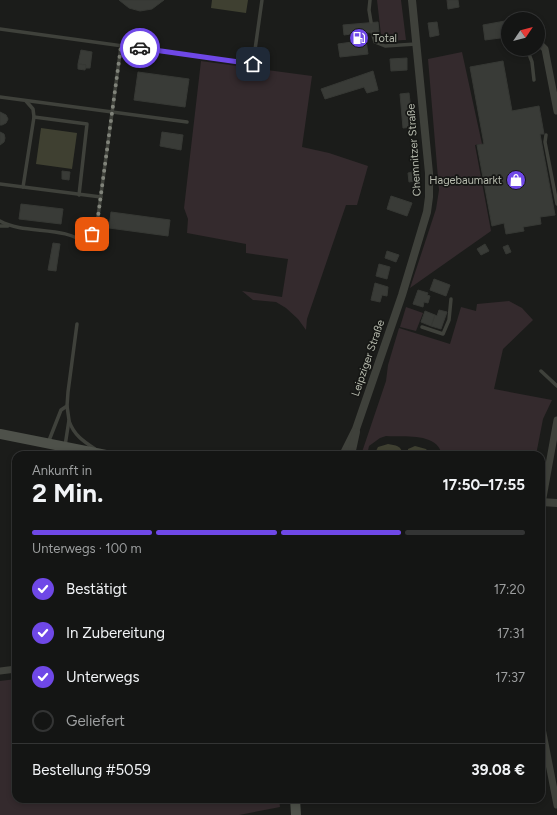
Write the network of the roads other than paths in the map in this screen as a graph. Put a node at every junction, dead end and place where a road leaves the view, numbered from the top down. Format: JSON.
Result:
{"nodes":[{"id":1,"x":262,"y":0,"type":"edge"},
{"id":2,"x":370,"y":0,"type":"edge"},
{"id":3,"x":412,"y":0,"type":"edge"},
{"id":4,"x":371,"y":22,"type":"dead end"},
{"id":5,"x":0,"y":29,"type":"edge"},
{"id":6,"x":372,"y":32,"type":"dead end"},
{"id":7,"x":416,"y":44,"type":"junction"},
{"id":8,"x":121,"y":46,"type":"junction"},
{"id":9,"x":545,"y":49,"type":"edge"},
{"id":10,"x":530,"y":56,"type":"edge"},
{"id":11,"x":534,"y":80,"type":"dead end"},
{"id":12,"x":0,"y":97,"type":"edge"},
{"id":13,"x":26,"y":101,"type":"junction"},
{"id":14,"x":557,"y":111,"type":"edge"},
{"id":15,"x":113,"y":113,"type":"junction"},
{"id":16,"x":34,"y":117,"type":"junction"},
{"id":17,"x":187,"y":122,"type":"dead end"},
{"id":18,"x":546,"y":135,"type":"dead end"},
{"id":19,"x":0,"y":184,"type":"edge"},
{"id":20,"x":23,"y":187,"type":"junction"},
{"id":21,"x":79,"y":194,"type":"junction"},
{"id":22,"x":101,"y":197,"type":"junction"},
{"id":23,"x":557,"y":204,"type":"edge"},
{"id":24,"x":0,"y":221,"type":"edge"},
{"id":25,"x":0,"y":226,"type":"edge"},
{"id":26,"x":10,"y":226,"type":"junction"},
{"id":27,"x":402,"y":295,"type":"joint"},
{"id":28,"x":451,"y":299,"type":"dead end"},
{"id":29,"x":77,"y":324,"type":"dead end"},
{"id":30,"x":422,"y":328,"type":"dead end"},
{"id":31,"x":540,"y":371,"type":"dead end"},
{"id":32,"x":557,"y":386,"type":"edge"},
{"id":33,"x":67,"y":406,"type":"junction"},
{"id":34,"x":69,"y":420,"type":"junction"},
{"id":35,"x":557,"y":420,"type":"edge"},
{"id":36,"x":356,"y":429,"type":"junction"},
{"id":37,"x":0,"y":434,"type":"edge"},
{"id":38,"x":47,"y":444,"type":"junction"},
{"id":39,"x":65,"y":448,"type":"junction"},
{"id":40,"x":82,"y":451,"type":"edge"},
{"id":41,"x":98,"y":451,"type":"edge"},
{"id":42,"x":345,"y":451,"type":"edge"},
{"id":43,"x":352,"y":451,"type":"edge"},
{"id":44,"x":545,"y":483,"type":"edge"},
{"id":45,"x":545,"y":504,"type":"edge"},
{"id":46,"x":557,"y":504,"type":"edge"},
{"id":47,"x":12,"y":670,"type":"edge"},
{"id":48,"x":0,"y":671,"type":"edge"},
{"id":49,"x":545,"y":744,"type":"edge"},
{"id":50,"x":296,"y":803,"type":"edge"},
{"id":51,"x":557,"y":805,"type":"edge"},
{"id":52,"x":296,"y":815,"type":"edge"}],
"edges":[{"from":1,"to":8,"type":"lane"},
{"from":2,"to":4,"type":"lane"},
{"from":3,"to":7,"type":"street","name":"Chemnitzer Straße"},
{"from":5,"to":8,"type":"lane"},
{"from":6,"to":7,"type":"lane"},
{"from":7,"to":27,"type":"street","name":"Chemnitzer Straße"},
{"from":8,"to":15,"type":"lane"},
{"from":9,"to":14,"type":"street"},
{"from":10,"to":11,"type":"lane"},
{"from":12,"to":13,"type":"lane"},
{"from":13,"to":15,"type":"lane"},
{"from":13,"to":16,"type":"lane"},
{"from":15,"to":17,"type":"lane"},
{"from":15,"to":22,"type":"lane"},
{"from":16,"to":20,"type":"lane"},
{"from":16,"to":21,"type":"lane"},
{"from":18,"to":23,"type":"lane"},
{"from":19,"to":20,"type":"lane"},
{"from":20,"to":21,"type":"lane"},
{"from":21,"to":22,"type":"lane"},
{"from":22,"to":26,"type":"lane"},
{"from":24,"to":26,"type":"lane"},
{"from":25,"to":26,"type":"lane"},
{"from":27,"to":36,"type":"street","name":"Leipziger Straße"},
{"from":28,"to":30,"type":"lane"},
{"from":29,"to":33,"type":"lane"},
{"from":31,"to":32,"type":"lane"},
{"from":33,"to":34,"type":"lane"},
{"from":33,"to":38,"type":"lane"},
{"from":34,"to":39,"type":"lane"},
{"from":34,"to":41,"type":"lane"},
{"from":35,"to":44,"type":"street"},
{"from":36,"to":42,"type":"street","name":"Leipziger Straße"},
{"from":36,"to":43,"type":"street","name":"Leipziger Straße"},
{"from":37,"to":38,"type":"main road"},
{"from":38,"to":39,"type":"main road"},
{"from":39,"to":40,"type":"main road"},
{"from":45,"to":46,"type":"street"},
{"from":47,"to":48,"type":"street"},
{"from":49,"to":51,"type":"street"},
{"from":50,"to":52,"type":"main road"}]}
